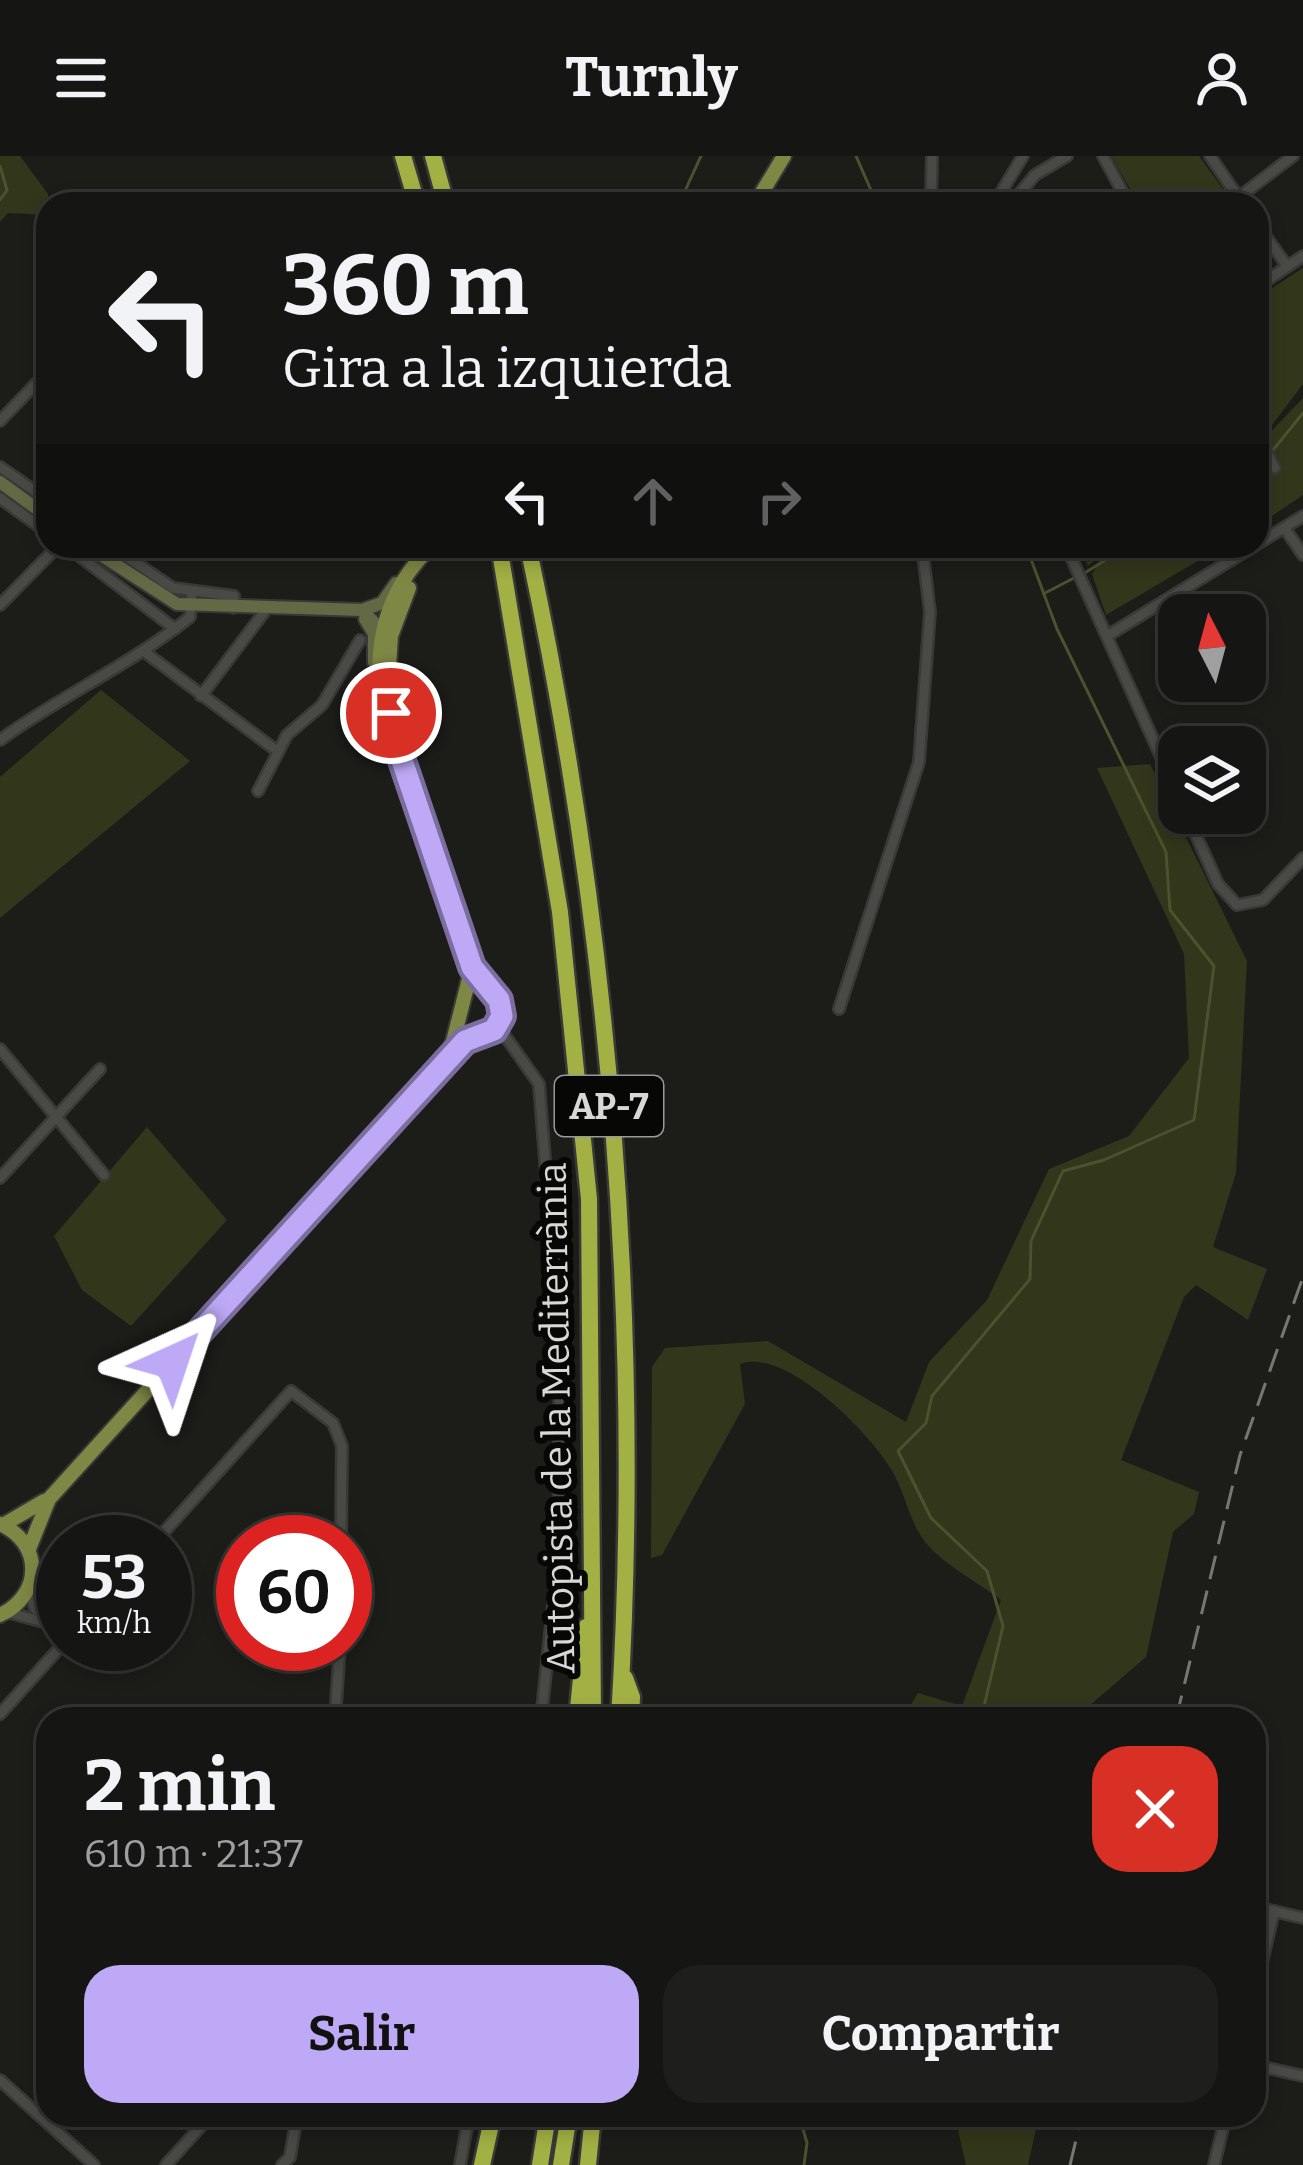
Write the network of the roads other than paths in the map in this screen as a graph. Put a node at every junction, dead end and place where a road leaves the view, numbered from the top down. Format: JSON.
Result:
{"nodes":[{"id":1,"x":404,"y":156,"type":"edge"},
{"id":2,"x":433,"y":156,"type":"edge"},
{"id":3,"x":784,"y":156,"type":"edge"},
{"id":4,"x":932,"y":156,"type":"edge"},
{"id":5,"x":1023,"y":156,"type":"edge"},
{"id":6,"x":1066,"y":156,"type":"edge"},
{"id":7,"x":1103,"y":156,"type":"edge"},
{"id":8,"x":1210,"y":156,"type":"edge"},
{"id":9,"x":1293,"y":156,"type":"edge"},
{"id":10,"x":414,"y":192,"type":"edge"},
{"id":11,"x":443,"y":192,"type":"edge"},
{"id":12,"x":762,"y":192,"type":"edge"},
{"id":13,"x":931,"y":192,"type":"edge"},
{"id":14,"x":1001,"y":192,"type":"edge"},
{"id":15,"x":1021,"y":192,"type":"edge"},
{"id":16,"x":1122,"y":192,"type":"edge"},
{"id":17,"x":1231,"y":192,"type":"edge"},
{"id":18,"x":1249,"y":192,"type":"edge"},
{"id":19,"x":1269,"y":241,"type":"edge"},
{"id":20,"x":1303,"y":256,"type":"edge"},
{"id":21,"x":1287,"y":266,"type":"junction"},
{"id":22,"x":1269,"y":279,"type":"edge"},
{"id":23,"x":36,"y":384,"type":"edge"},
{"id":24,"x":0,"y":421,"type":"edge"},
{"id":25,"x":1269,"y":457,"type":"edge"},
{"id":26,"x":0,"y":466,"type":"edge"},
{"id":27,"x":1275,"y":468,"type":"dead end"},
{"id":28,"x":0,"y":482,"type":"edge"},
{"id":29,"x":36,"y":492,"type":"edge"},
{"id":30,"x":0,"y":498,"type":"edge"},
{"id":31,"x":36,"y":508,"type":"edge"},
{"id":32,"x":1303,"y":517,"type":"edge"},
{"id":33,"x":36,"y":524,"type":"edge"},
{"id":34,"x":1286,"y":530,"type":"junction"},
{"id":35,"x":1269,"y":540,"type":"edge"},
{"id":36,"x":1303,"y":555,"type":"edge"},
{"id":37,"x":49,"y":558,"type":"edge"},
{"id":38,"x":78,"y":558,"type":"edge"},
{"id":39,"x":105,"y":558,"type":"edge"},
{"id":40,"x":127,"y":558,"type":"edge"},
{"id":41,"x":420,"y":558,"type":"edge"},
{"id":42,"x":421,"y":558,"type":"edge"},
{"id":43,"x":432,"y":558,"type":"edge"},
{"id":44,"x":501,"y":558,"type":"edge"},
{"id":45,"x":530,"y":558,"type":"edge"},
{"id":46,"x":923,"y":558,"type":"edge"},
{"id":47,"x":1071,"y":558,"type":"edge"},
{"id":48,"x":1238,"y":558,"type":"edge"},
{"id":49,"x":172,"y":603,"type":"junction"},
{"id":50,"x":0,"y":605,"type":"edge"},
{"id":51,"x":191,"y":606,"type":"junction"},
{"id":52,"x":268,"y":607,"type":"junction"},
{"id":53,"x":233,"y":608,"type":"junction"},
{"id":54,"x":356,"y":610,"type":"junction"},
{"id":55,"x":383,"y":628,"type":"junction"},
{"id":56,"x":175,"y":629,"type":"junction"},
{"id":57,"x":1106,"y":636,"type":"junction"},
{"id":58,"x":360,"y":640,"type":"dead end"},
{"id":59,"x":146,"y":653,"type":"junction"},
{"id":60,"x":388,"y":688,"type":"junction"},
{"id":61,"x":201,"y":695,"type":"junction"},
{"id":62,"x":382,"y":705,"type":"junction"},
{"id":63,"x":393,"y":734,"type":"junction"},
{"id":64,"x":0,"y":740,"type":"edge"},
{"id":65,"x":277,"y":751,"type":"junction"},
{"id":66,"x":1158,"y":751,"type":"edge"},
{"id":67,"x":258,"y":791,"type":"dead end"},
{"id":68,"x":1196,"y":834,"type":"edge"},
{"id":69,"x":1303,"y":858,"type":"edge"},
{"id":70,"x":472,"y":967,"type":"junction"},
{"id":71,"x":491,"y":993,"type":"junction"},
{"id":72,"x":468,"y":995,"type":"junction"},
{"id":73,"x":839,"y":1009,"type":"dead end"},
{"id":74,"x":460,"y":1017,"type":"junction"},
{"id":75,"x":498,"y":1025,"type":"junction"},
{"id":76,"x":477,"y":1033,"type":"junction"},
{"id":77,"x":0,"y":1048,"type":"edge"},
{"id":78,"x":448,"y":1058,"type":"junction"},
{"id":79,"x":100,"y":1069,"type":"dead end"},
{"id":80,"x":56,"y":1117,"type":"junction"},
{"id":81,"x":104,"y":1175,"type":"dead end"},
{"id":82,"x":0,"y":1178,"type":"edge"},
{"id":83,"x":49,"y":1499,"type":"junction"},
{"id":84,"x":179,"y":1515,"type":"edge"},
{"id":85,"x":341,"y":1515,"type":"edge"},
{"id":86,"x":1,"y":1524,"type":"edge"},
{"id":87,"x":29,"y":1549,"type":"junction"},
{"id":88,"x":596,"y":1585,"type":"junction"},
{"id":89,"x":28,"y":1592,"type":"junction"},
{"id":90,"x":36,"y":1605,"type":"edge"},
{"id":91,"x":3,"y":1614,"type":"edge"},
{"id":92,"x":36,"y":1621,"type":"edge"},
{"id":93,"x":37,"y":1671,"type":"edge"},
{"id":94,"x":338,"y":1671,"type":"edge"},
{"id":95,"x":622,"y":1672,"type":"junction"},
{"id":96,"x":335,"y":1707,"type":"edge"},
{"id":97,"x":542,"y":1707,"type":"edge"},
{"id":98,"x":579,"y":1707,"type":"edge"},
{"id":99,"x":593,"y":1707,"type":"edge"},
{"id":100,"x":620,"y":1707,"type":"edge"},
{"id":101,"x":632,"y":1707,"type":"edge"},
{"id":102,"x":0,"y":1714,"type":"edge"},
{"id":103,"x":1303,"y":1918,"type":"edge"},
{"id":104,"x":1266,"y":1932,"type":"edge"},
{"id":105,"x":1266,"y":2068,"type":"edge"},
{"id":106,"x":1303,"y":2076,"type":"edge"},
{"id":107,"x":0,"y":2080,"type":"edge"},
{"id":108,"x":36,"y":2113,"type":"edge"},
{"id":109,"x":52,"y":2127,"type":"edge"},
{"id":110,"x":200,"y":2127,"type":"edge"},
{"id":111,"x":295,"y":2127,"type":"edge"},
{"id":112,"x":467,"y":2127,"type":"edge"},
{"id":113,"x":490,"y":2127,"type":"edge"},
{"id":114,"x":546,"y":2127,"type":"edge"},
{"id":115,"x":567,"y":2127,"type":"edge"},
{"id":116,"x":592,"y":2127,"type":"edge"},
{"id":117,"x":1223,"y":2127,"type":"edge"},
{"id":118,"x":94,"y":2165,"type":"edge"},
{"id":119,"x":166,"y":2165,"type":"edge"},
{"id":120,"x":283,"y":2165,"type":"edge"},
{"id":121,"x":460,"y":2165,"type":"edge"},
{"id":122,"x":482,"y":2165,"type":"edge"},
{"id":123,"x":540,"y":2165,"type":"edge"},
{"id":124,"x":561,"y":2165,"type":"edge"},
{"id":125,"x":588,"y":2165,"type":"edge"},
{"id":126,"x":1214,"y":2165,"type":"edge"}],
"edges":[{"from":1,"to":10,"type":"highway"},
{"from":2,"to":11,"type":"highway"},
{"from":3,"to":12,"type":"main road"},
{"from":4,"to":13,"type":"street"},
{"from":5,"to":14,"type":"street"},
{"from":6,"to":15,"type":"street"},
{"from":7,"to":16,"type":"street"},
{"from":8,"to":17,"type":"street"},
{"from":9,"to":18,"type":"street"},
{"from":19,"to":21,"type":"street"},
{"from":20,"to":21,"type":"street"},
{"from":21,"to":22,"type":"street"},
{"from":23,"to":24,"type":"street"},
{"from":25,"to":27,"type":"street"},
{"from":26,"to":29,"type":"street"},
{"from":28,"to":31,"type":"street"},
{"from":30,"to":33,"type":"street"},
{"from":32,"to":34,"type":"street"},
{"from":34,"to":35,"type":"street"},
{"from":34,"to":36,"type":"street"},
{"from":37,"to":50,"type":"street"},
{"from":38,"to":56,"type":"street"},
{"from":39,"to":49,"type":"street"},
{"from":40,"to":51,"type":"street"},
{"from":41,"to":54,"type":"street"},
{"from":42,"to":55,"type":"main road"},
{"from":43,"to":60,"type":"main road"},
{"from":44,"to":88,"type":"highway","name":"Autopista de la Mediterrània","number":"AP-7"},
{"from":45,"to":95,"type":"highway","name":"Autopista de la Mediterrània","number":"AP-7"},
{"from":46,"to":73,"type":"street"},
{"from":47,"to":57,"type":"street"},
{"from":48,"to":57,"type":"street"},
{"from":49,"to":51,"type":"street"},
{"from":49,"to":56,"type":"street"},
{"from":51,"to":53,"type":"street"},
{"from":51,"to":53,"type":"street"},
{"from":51,"to":56,"type":"street"},
{"from":52,"to":53,"type":"street"},
{"from":52,"to":54,"type":"street"},
{"from":52,"to":61,"type":"street"},
{"from":54,"to":55,"type":"street"},
{"from":54,"to":62,"type":"street"},
{"from":55,"to":60,"type":"street"},
{"from":55,"to":62,"type":"main road"},
{"from":56,"to":59,"type":"street"},
{"from":57,"to":66,"type":"street"},
{"from":58,"to":65,"type":"street"},
{"from":59,"to":61,"type":"street"},
{"from":59,"to":64,"type":"street"},
{"from":60,"to":63,"type":"main road"},
{"from":61,"to":65,"type":"street"},
{"from":62,"to":63,"type":"main road"},
{"from":63,"to":70,"type":"main road"},
{"from":65,"to":67,"type":"street"},
{"from":68,"to":69,"type":"street"},
{"from":70,"to":71,"type":"main road"},
{"from":70,"to":72,"type":"main road"},
{"from":71,"to":72,"type":"main road"},
{"from":71,"to":75,"type":"main road"},
{"from":72,"to":74,"type":"main road"},
{"from":74,"to":76,"type":"main road"},
{"from":74,"to":78,"type":"main road"},
{"from":75,"to":76,"type":"main road"},
{"from":75,"to":97,"type":"street"},
{"from":76,"to":78,"type":"main road"},
{"from":77,"to":80,"type":"street"},
{"from":78,"to":83,"type":"main road"},
{"from":79,"to":80,"type":"street"},
{"from":80,"to":81,"type":"street"},
{"from":80,"to":82,"type":"street"},
{"from":83,"to":86,"type":"main road"},
{"from":83,"to":87,"type":"main road"},
{"from":84,"to":85,"type":"street"},
{"from":86,"to":87,"type":"main road"},
{"from":87,"to":89,"type":"main road"},
{"from":88,"to":98,"type":"highway"},
{"from":88,"to":99,"type":"highway","name":"Autopista de la Mediterrània","number":"AP-7"},
{"from":89,"to":90,"type":"street"},
{"from":89,"to":91,"type":"main road"},
{"from":91,"to":92,"type":"street"},
{"from":93,"to":102,"type":"street"},
{"from":94,"to":96,"type":"street"},
{"from":95,"to":100,"type":"highway","name":"Autopista de la Mediterrània","number":"AP-7"},
{"from":95,"to":101,"type":"highway"},
{"from":103,"to":104,"type":"street"},
{"from":105,"to":106,"type":"street"},
{"from":107,"to":108,"type":"street"},
{"from":109,"to":118,"type":"street"},
{"from":110,"to":119,"type":"street"},
{"from":111,"to":120,"type":"street"},
{"from":112,"to":121,"type":"street"},
{"from":113,"to":122,"type":"highway"},
{"from":114,"to":123,"type":"highway"},
{"from":115,"to":124,"type":"highway"},
{"from":116,"to":125,"type":"highway"},
{"from":117,"to":126,"type":"street"}]}
